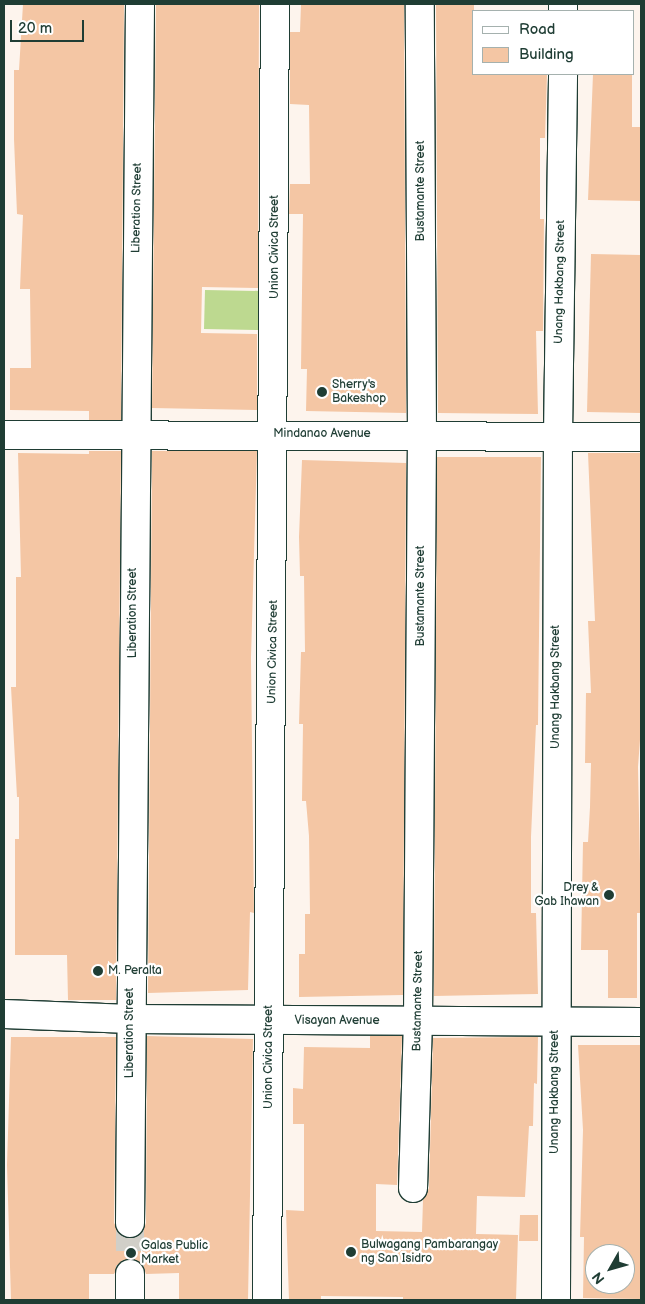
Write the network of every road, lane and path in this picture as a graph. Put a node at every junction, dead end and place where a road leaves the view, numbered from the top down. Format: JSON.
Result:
{"nodes":[{"id":1,"x":140,"y":4,"type":"edge"},
{"id":2,"x":275,"y":4,"type":"edge"},
{"id":3,"x":420,"y":4,"type":"edge"},
{"id":4,"x":562,"y":75,"type":"edge"},
{"id":5,"x":134,"y":433,"type":"junction"},
{"id":6,"x":275,"y":434,"type":"junction"},
{"id":7,"x":4,"y":435,"type":"edge"},
{"id":8,"x":422,"y":435,"type":"junction"},
{"id":9,"x":558,"y":436,"type":"junction"},
{"id":10,"x":641,"y":437,"type":"edge"},
{"id":11,"x":4,"y":1014,"type":"edge"},
{"id":12,"x":130,"y":1019,"type":"junction"},
{"id":13,"x":269,"y":1020,"type":"junction"},
{"id":14,"x":418,"y":1021,"type":"junction"},
{"id":15,"x":555,"y":1022,"type":"junction"},
{"id":16,"x":641,"y":1022,"type":"edge"},
{"id":17,"x":413,"y":1188,"type":"dead end"},
{"id":18,"x":130,"y":1210,"type":"tunnel mouth"},
{"id":19,"x":130,"y":1274,"type":"tunnel mouth"},
{"id":20,"x":130,"y":1300,"type":"edge"},
{"id":21,"x":267,"y":1300,"type":"edge"},
{"id":22,"x":556,"y":1300,"type":"edge"}],
"edges":[{"from":1,"to":5,"type":"street","name":"Liberation Street"},
{"from":2,"to":6,"type":"street","name":"Union Civica Street"},
{"from":3,"to":8,"type":"street","name":"Bustamante Street"},
{"from":4,"to":9,"type":"street","name":"Unang Hakbang Street"},
{"from":5,"to":6,"type":"street","name":"Mindanao Avenue"},
{"from":5,"to":7,"type":"street","name":"Mindanao Avenue"},
{"from":5,"to":12,"type":"street","name":"Liberation Street"},
{"from":6,"to":8,"type":"street","name":"Mindanao Avenue"},
{"from":6,"to":13,"type":"street","name":"Union Civica Street"},
{"from":8,"to":9,"type":"street","name":"Mindanao Avenue"},
{"from":8,"to":14,"type":"street","name":"Bustamante Street"},
{"from":9,"to":10,"type":"street","name":"Mindanao Avenue"},
{"from":9,"to":15,"type":"street","name":"Unang Hakbang Street"},
{"from":11,"to":12,"type":"street","name":"Visayan Avenue"},
{"from":12,"to":13,"type":"street","name":"Visayan Avenue"},
{"from":12,"to":18,"type":"street","name":"Liberation Street"},
{"from":13,"to":14,"type":"street","name":"Visayan Avenue"},
{"from":13,"to":21,"type":"street","name":"Union Civica Street"},
{"from":14,"to":15,"type":"street","name":"Visayan Avenue"},
{"from":14,"to":17,"type":"street","name":"Bustamante Street"},
{"from":15,"to":16,"type":"street","name":"Visayan Avenue"},
{"from":15,"to":22,"type":"street","name":"Unang Hakbang Street"},
{"from":19,"to":20,"type":"street"}]}
